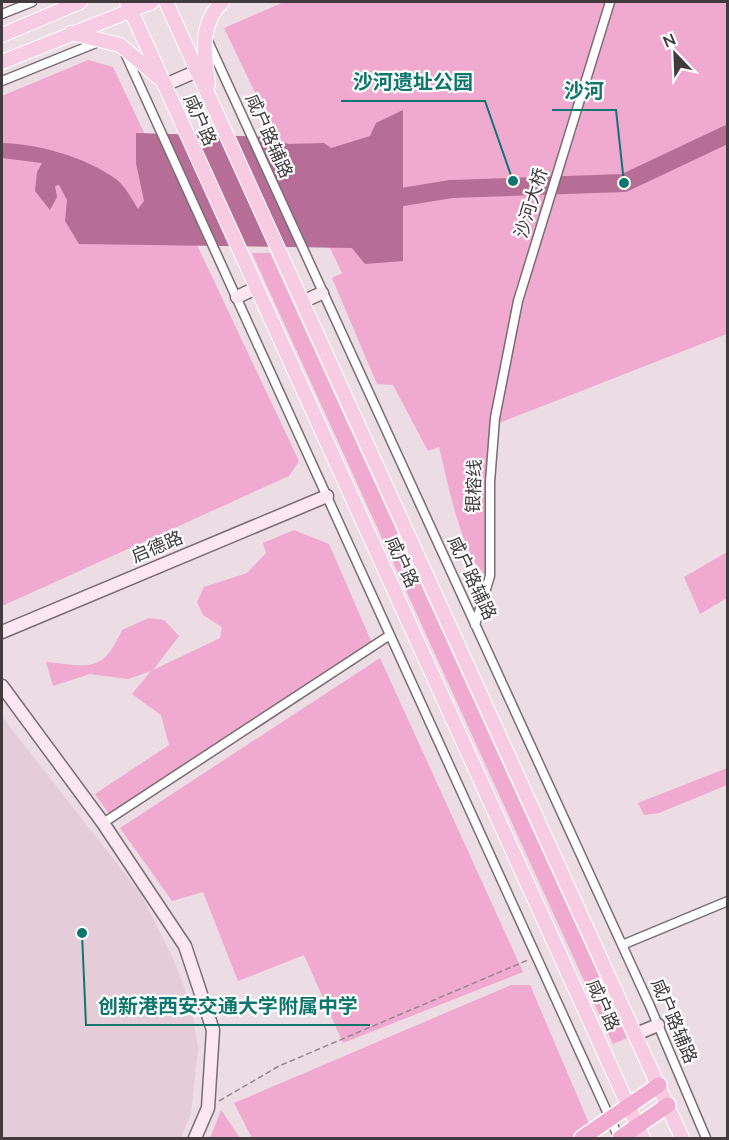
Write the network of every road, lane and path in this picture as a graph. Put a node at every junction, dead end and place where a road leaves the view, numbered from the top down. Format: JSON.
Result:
{"nodes":[{"id":1,"x":32,"y":2,"type":"edge"},
{"id":2,"x":80,"y":2,"type":"edge"},
{"id":3,"x":152,"y":2,"type":"edge"},
{"id":4,"x":166,"y":2,"type":"edge"},
{"id":5,"x":610,"y":2,"type":"edge"},
{"id":6,"x":222,"y":3,"type":"edge"},
{"id":7,"x":129,"y":5,"type":"edge"},
{"id":8,"x":61,"y":6,"type":"edge"},
{"id":9,"x":2,"y":14,"type":"edge"},
{"id":10,"x":71,"y":33,"type":"junction"},
{"id":11,"x":205,"y":33,"type":"junction"},
{"id":12,"x":2,"y":35,"type":"edge"},
{"id":13,"x":102,"y":40,"type":"junction"},
{"id":14,"x":122,"y":47,"type":"junction"},
{"id":15,"x":2,"y":62,"type":"edge"},
{"id":16,"x":197,"y":71,"type":"junction"},
{"id":17,"x":2,"y":81,"type":"edge"},
{"id":18,"x":163,"y":83,"type":"junction"},
{"id":19,"x":212,"y":102,"type":"junction"},
{"id":20,"x":256,"y":288,"type":"junction"},
{"id":21,"x":322,"y":293,"type":"junction"},
{"id":22,"x":237,"y":297,"type":"junction"},
{"id":23,"x":302,"y":302,"type":"junction"},
{"id":24,"x":495,"y":418,"type":"joint"},
{"id":25,"x":327,"y":496,"type":"junction"},
{"id":26,"x":475,"y":625,"type":"junction"},
{"id":27,"x":2,"y":632,"type":"edge"},
{"id":28,"x":390,"y":635,"type":"junction"},
{"id":29,"x":2,"y":686,"type":"edge"},
{"id":30,"x":103,"y":823,"type":"junction"},
{"id":31,"x":728,"y":902,"type":"edge"},
{"id":32,"x":622,"y":945,"type":"junction"},
{"id":33,"x":536,"y":956,"type":"junction"},
{"id":34,"x":658,"y":1024,"type":"junction"},
{"id":35,"x":636,"y":1034,"type":"junction"},
{"id":36,"x":659,"y":1085,"type":"junction"},
{"id":37,"x":668,"y":1105,"type":"junction"},
{"id":38,"x":629,"y":1106,"type":"junction"},
{"id":39,"x":208,"y":1108,"type":"junction"},
{"id":40,"x":610,"y":1119,"type":"junction"},
{"id":41,"x":640,"y":1132,"type":"edge"},
{"id":42,"x":195,"y":1138,"type":"edge"},
{"id":43,"x":582,"y":1138,"type":"edge"},
{"id":44,"x":620,"y":1138,"type":"edge"},
{"id":45,"x":682,"y":1138,"type":"edge"},
{"id":46,"x":706,"y":1138,"type":"edge"}],
"edges":[{"from":1,"to":9,"type":"street"},
{"from":2,"to":8,"type":"main road"},
{"from":3,"to":7,"type":"main road"},
{"from":4,"to":16,"type":"main road","name":"咸户路"},
{"from":5,"to":24,"type":"street","name":"沙河大桥"},
{"from":6,"to":11,"type":"main road"},
{"from":7,"to":10,"type":"main road"},
{"from":7,"to":18,"type":"main road","name":"咸户路"},
{"from":8,"to":12,"type":"main road"},
{"from":10,"to":13,"type":"main road"},
{"from":10,"to":15,"type":"main road"},
{"from":11,"to":19,"type":"main road"},
{"from":11,"to":21,"type":"street","name":"咸户路辅路"},
{"from":13,"to":14,"type":"main road"},
{"from":13,"to":17,"type":"street"},
{"from":14,"to":18,"type":"main road"},
{"from":14,"to":22,"type":"street"},
{"from":16,"to":18,"type":"street"},
{"from":16,"to":19,"type":"main road","name":"咸户路"},
{"from":18,"to":20,"type":"main road","name":"咸户路"},
{"from":19,"to":23,"type":"main road","name":"咸户路"},
{"from":20,"to":22,"type":"street"},
{"from":20,"to":38,"type":"main road","name":"咸户路"},
{"from":21,"to":23,"type":"street"},
{"from":21,"to":26,"type":"street","name":"咸户路辅路"},
{"from":22,"to":25,"type":"street"},
{"from":23,"to":35,"type":"main road","name":"咸户路"},
{"from":24,"to":26,"type":"street","name":"银榕线"},
{"from":25,"to":27,"type":"street","name":"启德路"},
{"from":25,"to":28,"type":"street"},
{"from":26,"to":32,"type":"street","name":"咸户路辅路"},
{"from":28,"to":30,"type":"street"},
{"from":28,"to":33,"type":"street"},
{"from":29,"to":30,"type":"street"},
{"from":30,"to":39,"type":"street"},
{"from":31,"to":32,"type":"street"},
{"from":32,"to":34,"type":"street","name":"咸户路辅路"},
{"from":33,"to":39,"type":"path"},
{"from":33,"to":40,"type":"street"},
{"from":34,"to":35,"type":"street"},
{"from":34,"to":46,"type":"street","name":"咸户路辅路"},
{"from":35,"to":36,"type":"main road","name":"咸户路"},
{"from":36,"to":37,"type":"main road","name":"咸户路"},
{"from":36,"to":38,"type":"highway"},
{"from":37,"to":41,"type":"highway"},
{"from":37,"to":45,"type":"main road","name":"咸户路"},
{"from":38,"to":40,"type":"highway"},
{"from":38,"to":41,"type":"main road","name":"咸户路"},
{"from":39,"to":42,"type":"street"},
{"from":40,"to":43,"type":"highway"},
{"from":40,"to":44,"type":"street"},
{"from":41,"to":44,"type":"highway"}]}
